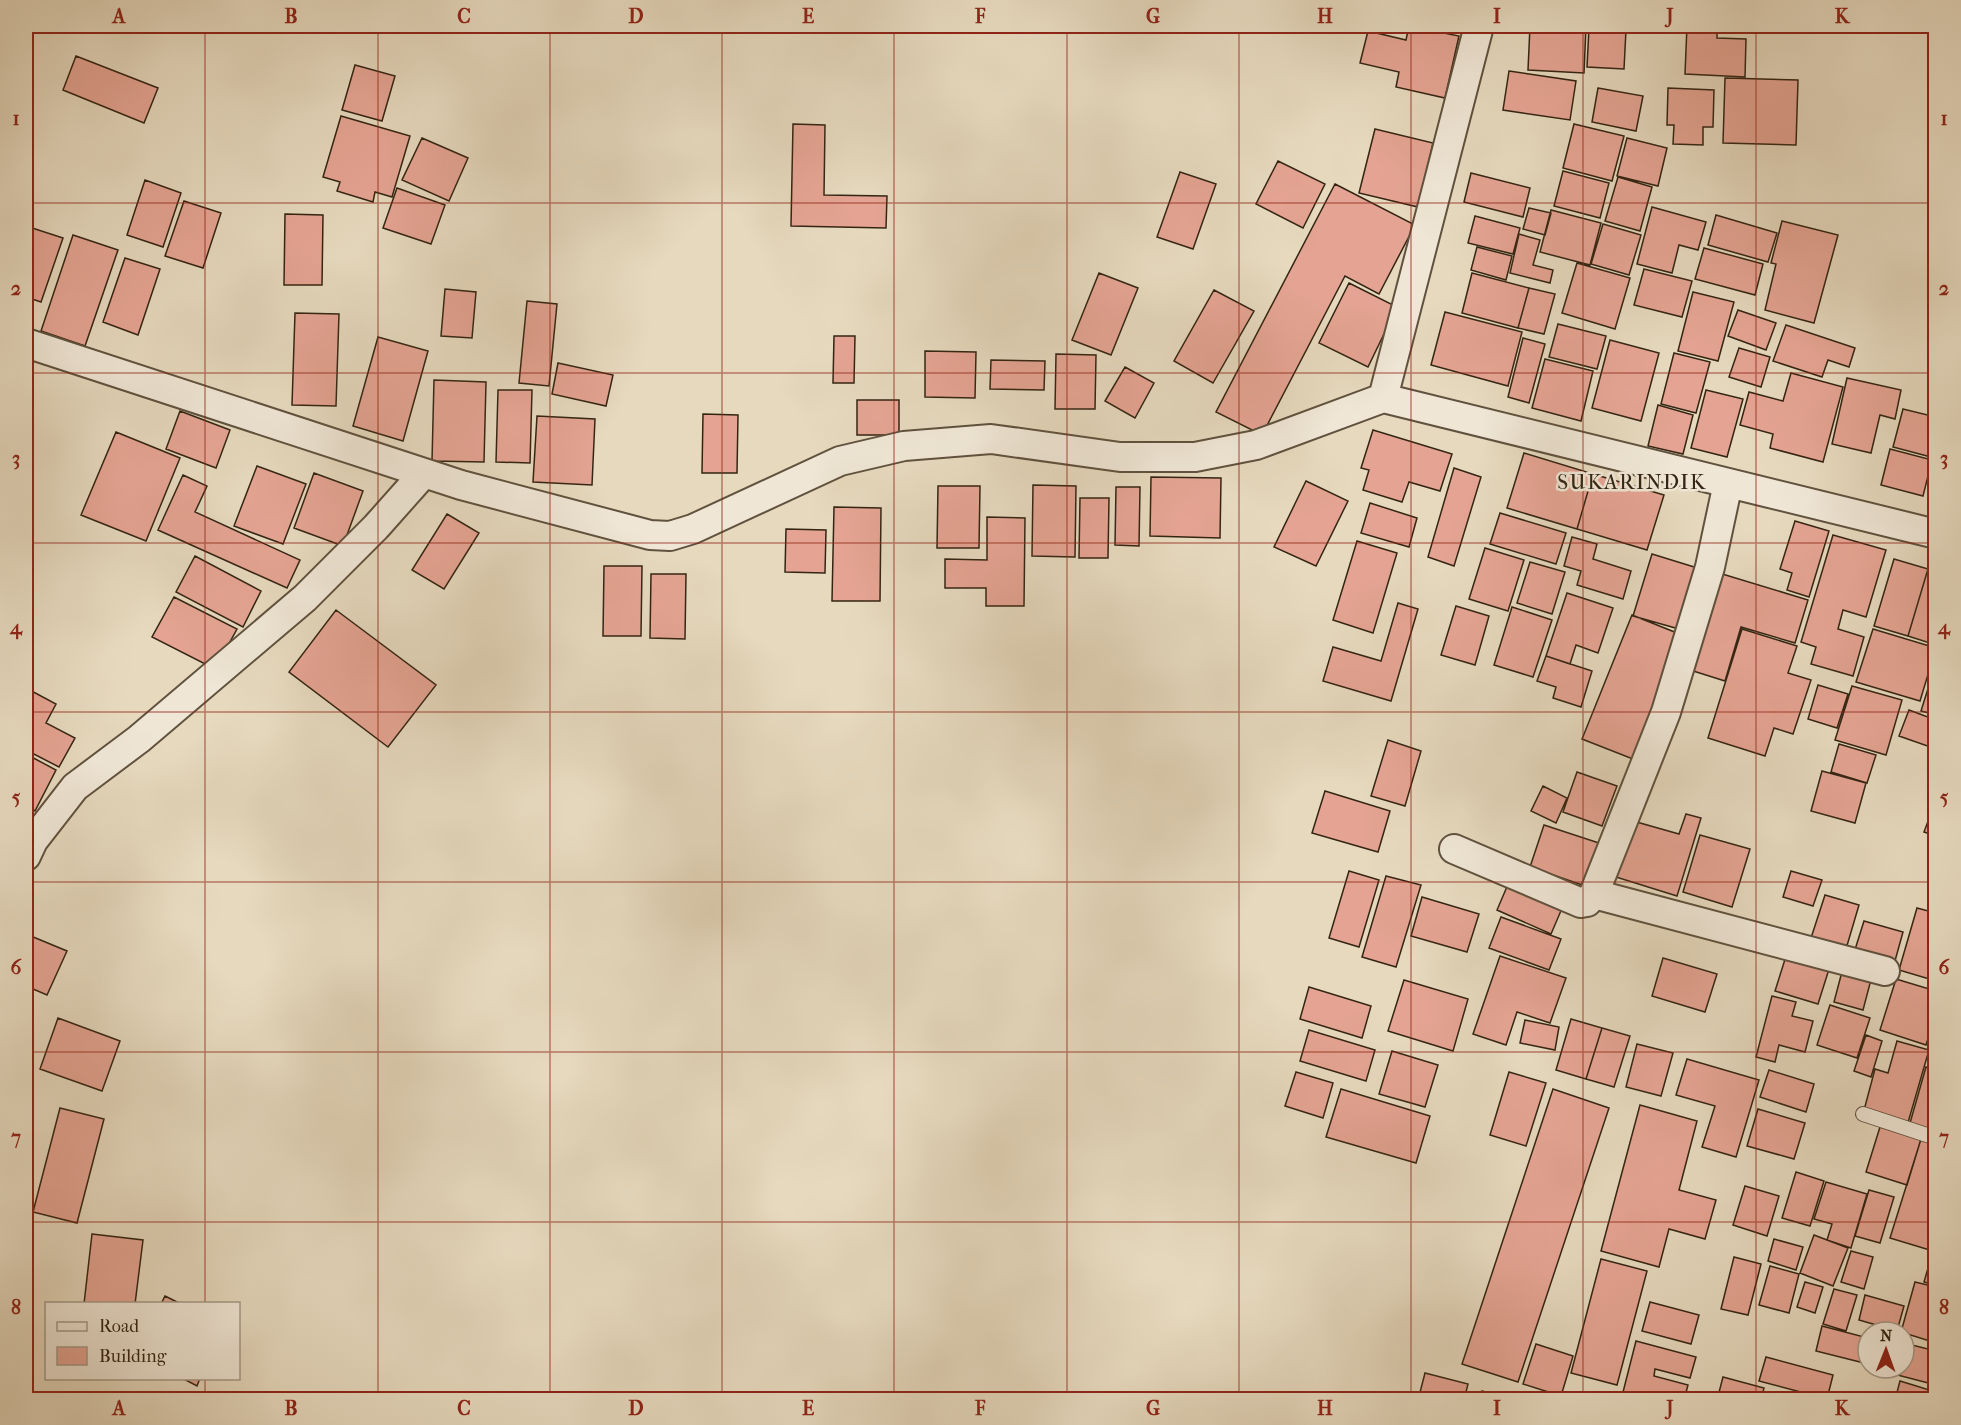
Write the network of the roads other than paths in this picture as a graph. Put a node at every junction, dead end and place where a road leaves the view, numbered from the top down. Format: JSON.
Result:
{"nodes":[{"id":1,"x":1479,"y":26,"type":"edge"},
{"id":2,"x":26,"y":343,"type":"edge"},
{"id":3,"x":1383,"y":398,"type":"junction"},
{"id":4,"x":424,"y":473,"type":"junction"},
{"id":5,"x":1728,"y":483,"type":"junction"},
{"id":6,"x":1935,"y":534,"type":"edge"},
{"id":7,"x":1454,"y":849,"type":"dead end"},
{"id":8,"x":26,"y":856,"type":"edge"},
{"id":9,"x":1594,"y":894,"type":"junction"},
{"id":10,"x":1885,"y":971,"type":"dead end"},
{"id":11,"x":1863,"y":1114,"type":"dead end"},
{"id":12,"x":1935,"y":1138,"type":"edge"}],
"edges":[{"from":1,"to":3,"type":"street"},
{"from":2,"to":4,"type":"street"},
{"from":3,"to":4,"type":"street"},
{"from":3,"to":5,"type":"street"},
{"from":4,"to":8,"type":"street"},
{"from":5,"to":6,"type":"street"},
{"from":5,"to":9,"type":"street"},
{"from":7,"to":9,"type":"street"},
{"from":9,"to":10,"type":"street"},
{"from":11,"to":12,"type":"lane"}]}
